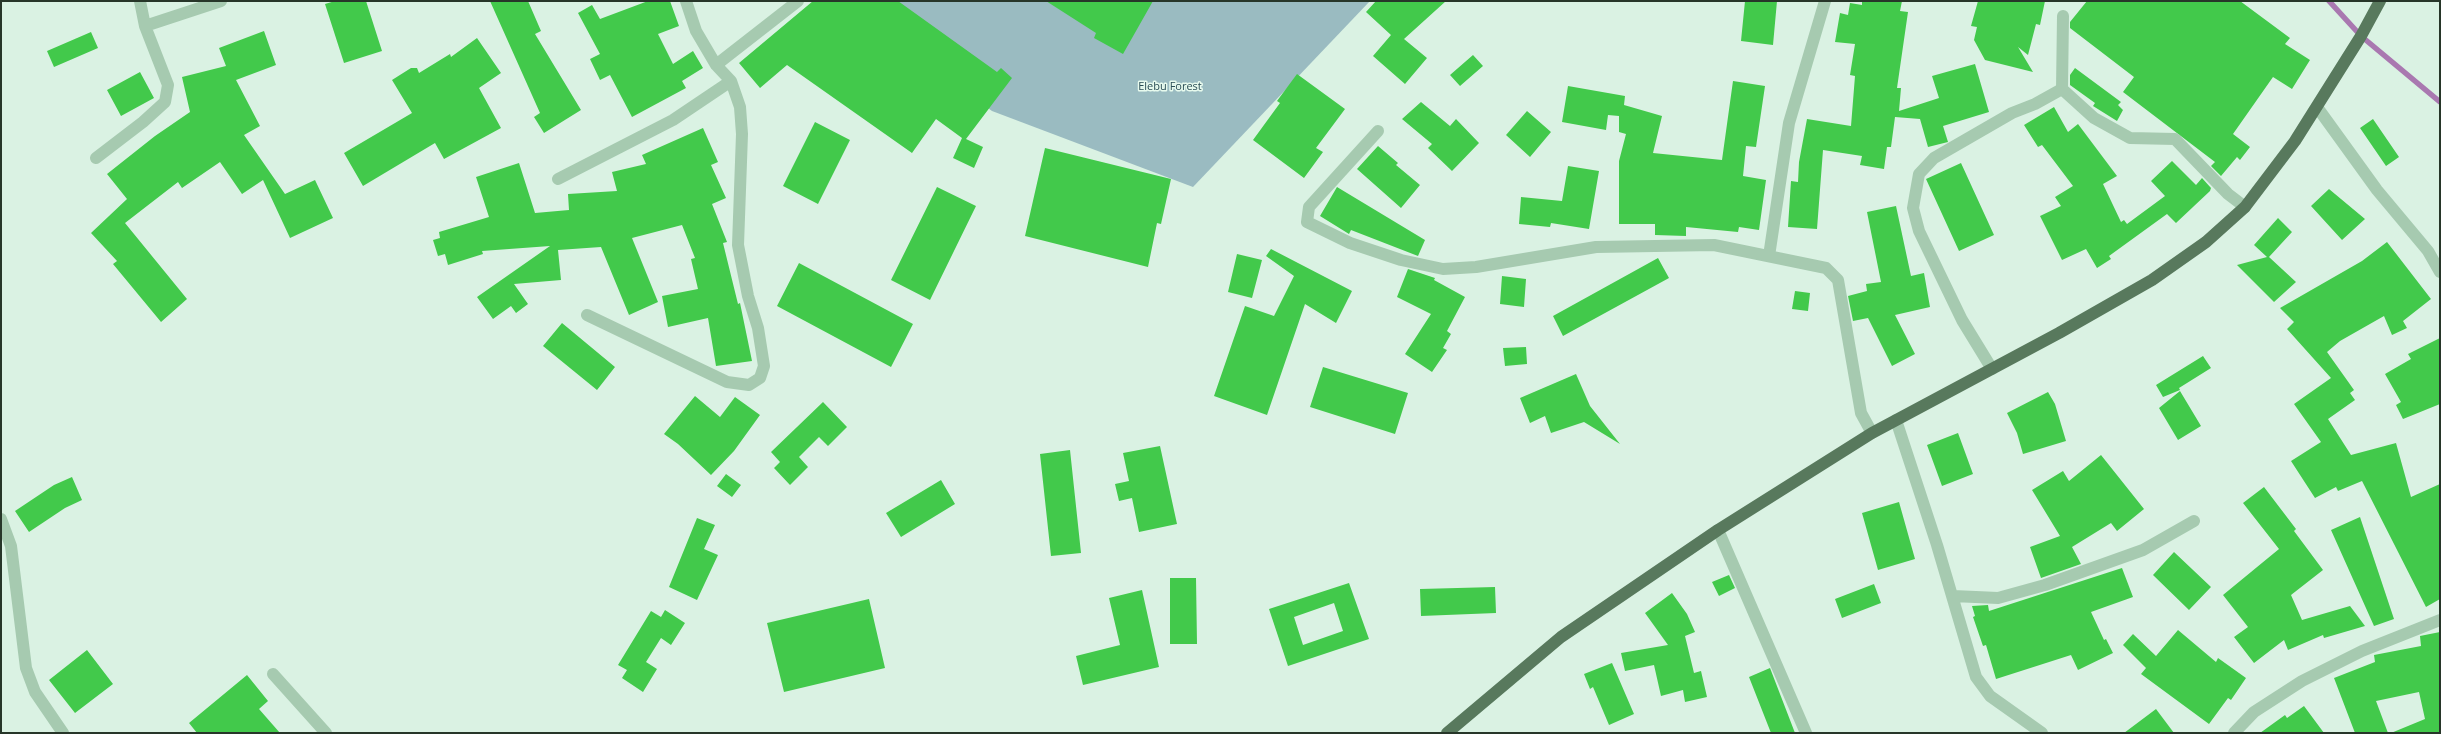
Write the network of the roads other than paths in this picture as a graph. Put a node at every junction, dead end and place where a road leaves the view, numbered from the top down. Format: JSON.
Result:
{"nodes":[{"id":1,"x":140,"y":1,"type":"edge"},
{"id":2,"x":221,"y":1,"type":"edge"},
{"id":3,"x":686,"y":1,"type":"edge"},
{"id":4,"x":798,"y":1,"type":"edge"},
{"id":5,"x":1824,"y":1,"type":"edge"},
{"id":6,"x":2380,"y":1,"type":"edge"},
{"id":7,"x":2063,"y":16,"type":"dead end"},
{"id":8,"x":146,"y":26,"type":"junction"},
{"id":9,"x":716,"y":65,"type":"junction"},
{"id":10,"x":731,"y":81,"type":"junction"},
{"id":11,"x":2062,"y":89,"type":"junction"},
{"id":12,"x":2317,"y":107,"type":"junction"},
{"id":13,"x":1378,"y":131,"type":"dead end"},
{"id":14,"x":96,"y":158,"type":"dead end"},
{"id":15,"x":558,"y":179,"type":"dead end"},
{"id":16,"x":2245,"y":207,"type":"junction"},
{"id":17,"x":1769,"y":256,"type":"junction"},
{"id":18,"x":2440,"y":272,"type":"edge"},
{"id":19,"x":587,"y":315,"type":"dead end"},
{"id":20,"x":1992,"y":369,"type":"junction"},
{"id":21,"x":1896,"y":420,"type":"junction"},
{"id":22,"x":1872,"y":433,"type":"junction"},
{"id":23,"x":1,"y":519,"type":"edge"},
{"id":24,"x":2194,"y":521,"type":"dead end"},
{"id":25,"x":1718,"y":530,"type":"junction"},
{"id":26,"x":1953,"y":596,"type":"junction"},
{"id":27,"x":2440,"y":620,"type":"edge"},
{"id":28,"x":273,"y":674,"type":"dead end"},
{"id":29,"x":63,"y":733,"type":"edge"},
{"id":30,"x":326,"y":733,"type":"edge"},
{"id":31,"x":1447,"y":733,"type":"edge"},
{"id":32,"x":1806,"y":733,"type":"edge"},
{"id":33,"x":2042,"y":733,"type":"edge"},
{"id":34,"x":2234,"y":733,"type":"edge"}],
"edges":[{"from":1,"to":8,"type":"street"},
{"from":2,"to":8,"type":"street"},
{"from":3,"to":9,"type":"street"},
{"from":4,"to":9,"type":"street"},
{"from":5,"to":17,"type":"street"},
{"from":6,"to":12,"type":"main road"},
{"from":7,"to":11,"type":"street"},
{"from":8,"to":14,"type":"street"},
{"from":9,"to":10,"type":"street"},
{"from":10,"to":15,"type":"street"},
{"from":10,"to":19,"type":"street"},
{"from":11,"to":16,"type":"street"},
{"from":11,"to":20,"type":"street"},
{"from":12,"to":16,"type":"main road"},
{"from":12,"to":18,"type":"street"},
{"from":13,"to":17,"type":"street"},
{"from":16,"to":20,"type":"main road"},
{"from":17,"to":22,"type":"street"},
{"from":20,"to":21,"type":"main road"},
{"from":21,"to":22,"type":"main road"},
{"from":21,"to":26,"type":"street"},
{"from":22,"to":25,"type":"main road"},
{"from":23,"to":29,"type":"street"},
{"from":24,"to":26,"type":"street"},
{"from":25,"to":31,"type":"main road"},
{"from":25,"to":32,"type":"street"},
{"from":26,"to":33,"type":"street"},
{"from":27,"to":34,"type":"street"},
{"from":28,"to":30,"type":"street"}]}
